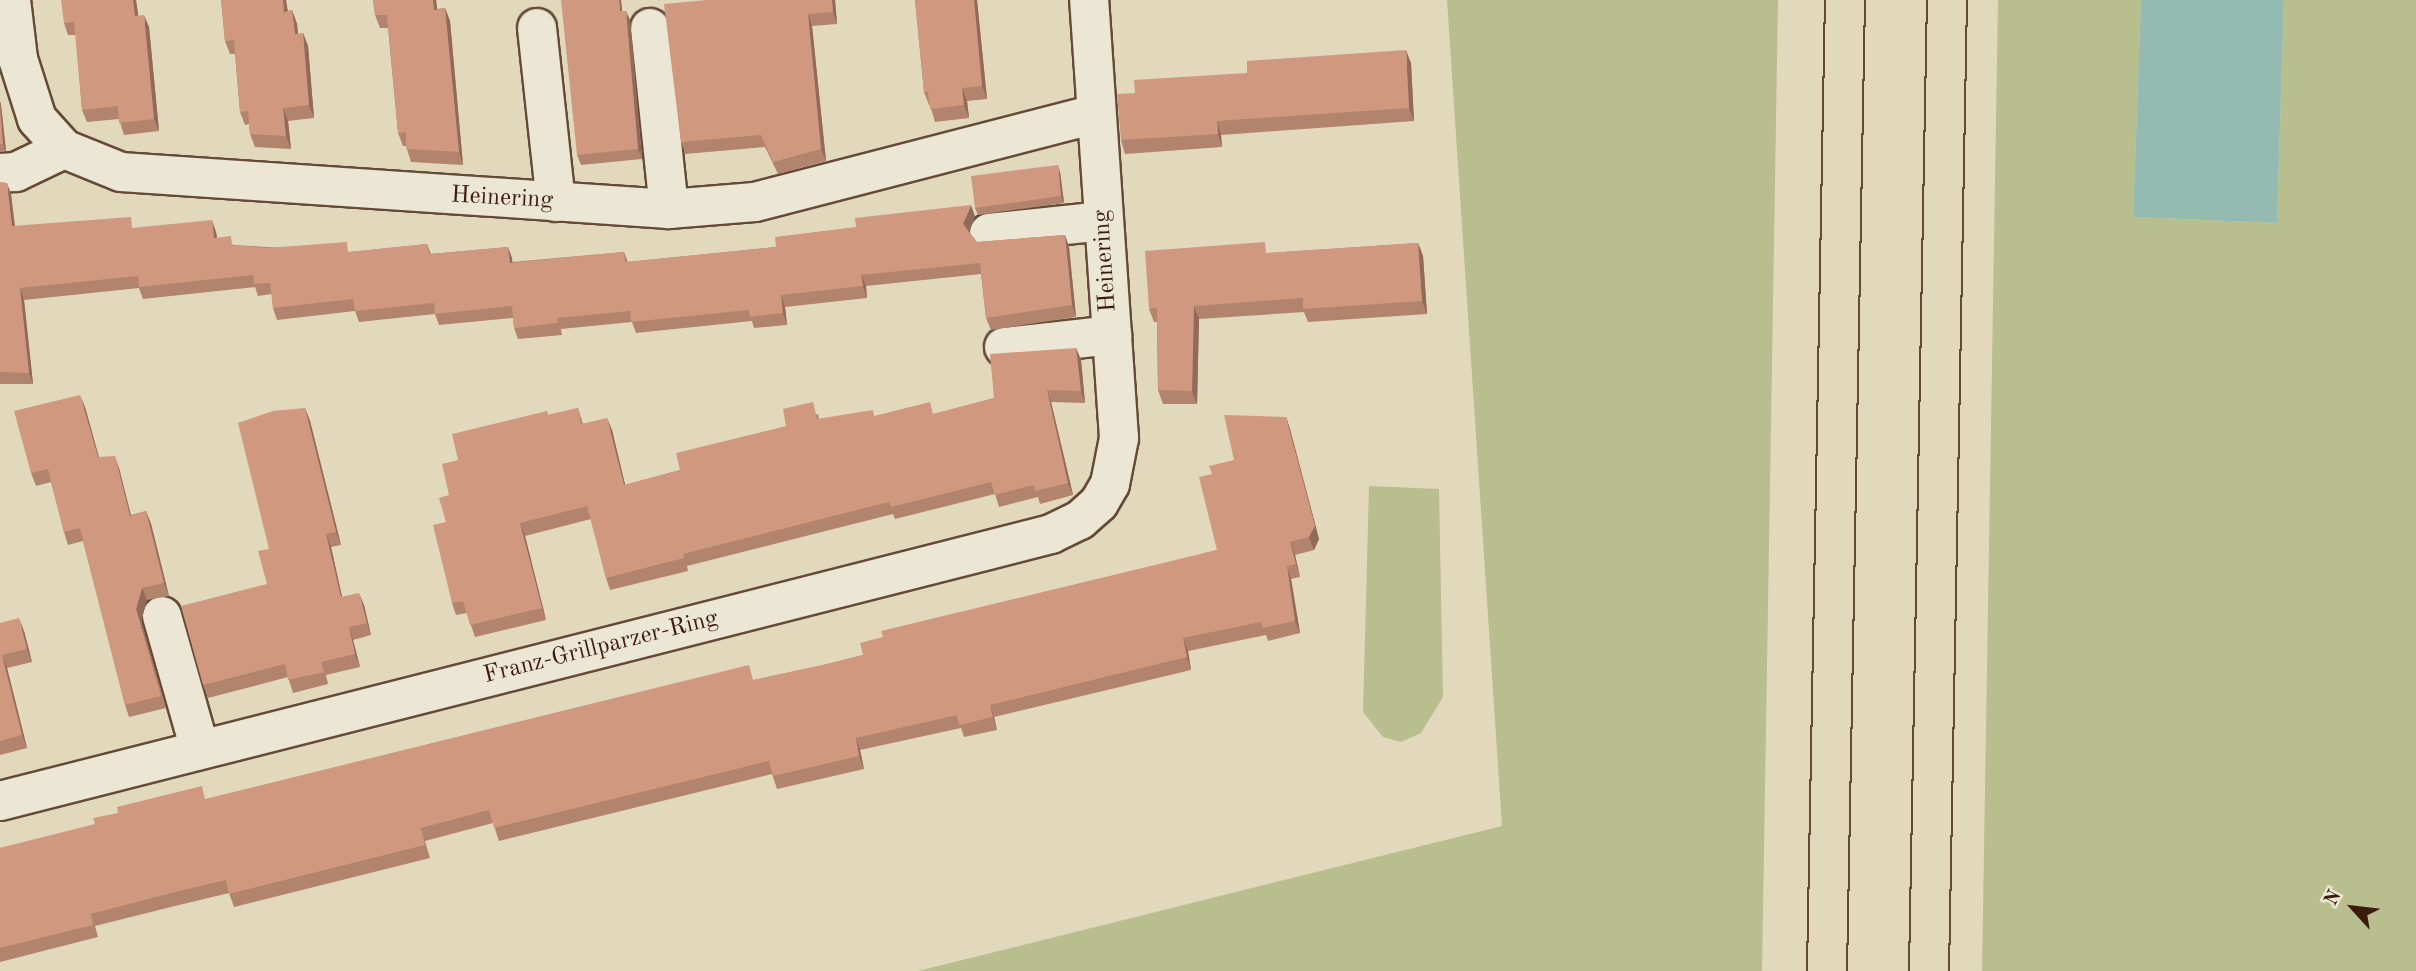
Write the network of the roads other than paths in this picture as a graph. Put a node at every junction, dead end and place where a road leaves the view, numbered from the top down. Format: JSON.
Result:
{"nodes":[{"id":1,"x":11,"y":0,"type":"edge"},
{"id":2,"x":1089,"y":0,"type":"edge"},
{"id":3,"x":1844,"y":0,"type":"edge"},
{"id":4,"x":1947,"y":0,"type":"edge"},
{"id":5,"x":650,"y":28,"type":"dead end"},
{"id":6,"x":537,"y":29,"type":"dead end"},
{"id":7,"x":1096,"y":114,"type":"junction"},
{"id":8,"x":64,"y":149,"type":"junction"},
{"id":9,"x":0,"y":173,"type":"edge"},
{"id":10,"x":556,"y":202,"type":"junction"},
{"id":11,"x":669,"y":209,"type":"junction"},
{"id":12,"x":1103,"y":221,"type":"junction"},
{"id":13,"x":989,"y":233,"type":"dead end"},
{"id":14,"x":1112,"y":335,"type":"junction"},
{"id":15,"x":1004,"y":347,"type":"dead end"},
{"id":16,"x":1117,"y":408,"type":"joint"},
{"id":17,"x":162,"y":616,"type":"dead end"},
{"id":18,"x":200,"y":749,"type":"junction"},
{"id":19,"x":0,"y":801,"type":"edge"},
{"id":20,"x":1827,"y":971,"type":"edge"},
{"id":21,"x":1929,"y":971,"type":"edge"}],
"edges":[{"from":1,"to":8,"type":"street","name":"Heinering"},
{"from":2,"to":7,"type":"street","name":"Heinering"},
{"from":3,"to":20,"type":"highway"},
{"from":4,"to":21,"type":"highway"},
{"from":5,"to":11,"type":"street"},
{"from":6,"to":10,"type":"street"},
{"from":7,"to":11,"type":"street","name":"Heinering"},
{"from":7,"to":12,"type":"street","name":"Heinering"},
{"from":8,"to":9,"type":"street"},
{"from":8,"to":10,"type":"street","name":"Heinering"},
{"from":10,"to":11,"type":"street","name":"Heinering"},
{"from":12,"to":13,"type":"street"},
{"from":12,"to":14,"type":"street","name":"Heinering"},
{"from":14,"to":15,"type":"street"},
{"from":14,"to":16,"type":"street","name":"Heinering"},
{"from":16,"to":18,"type":"street","name":"Franz-Grillparzer-Ring"},
{"from":17,"to":18,"type":"street"},
{"from":18,"to":19,"type":"street","name":"Franz-Grillparzer-Ring"}]}
